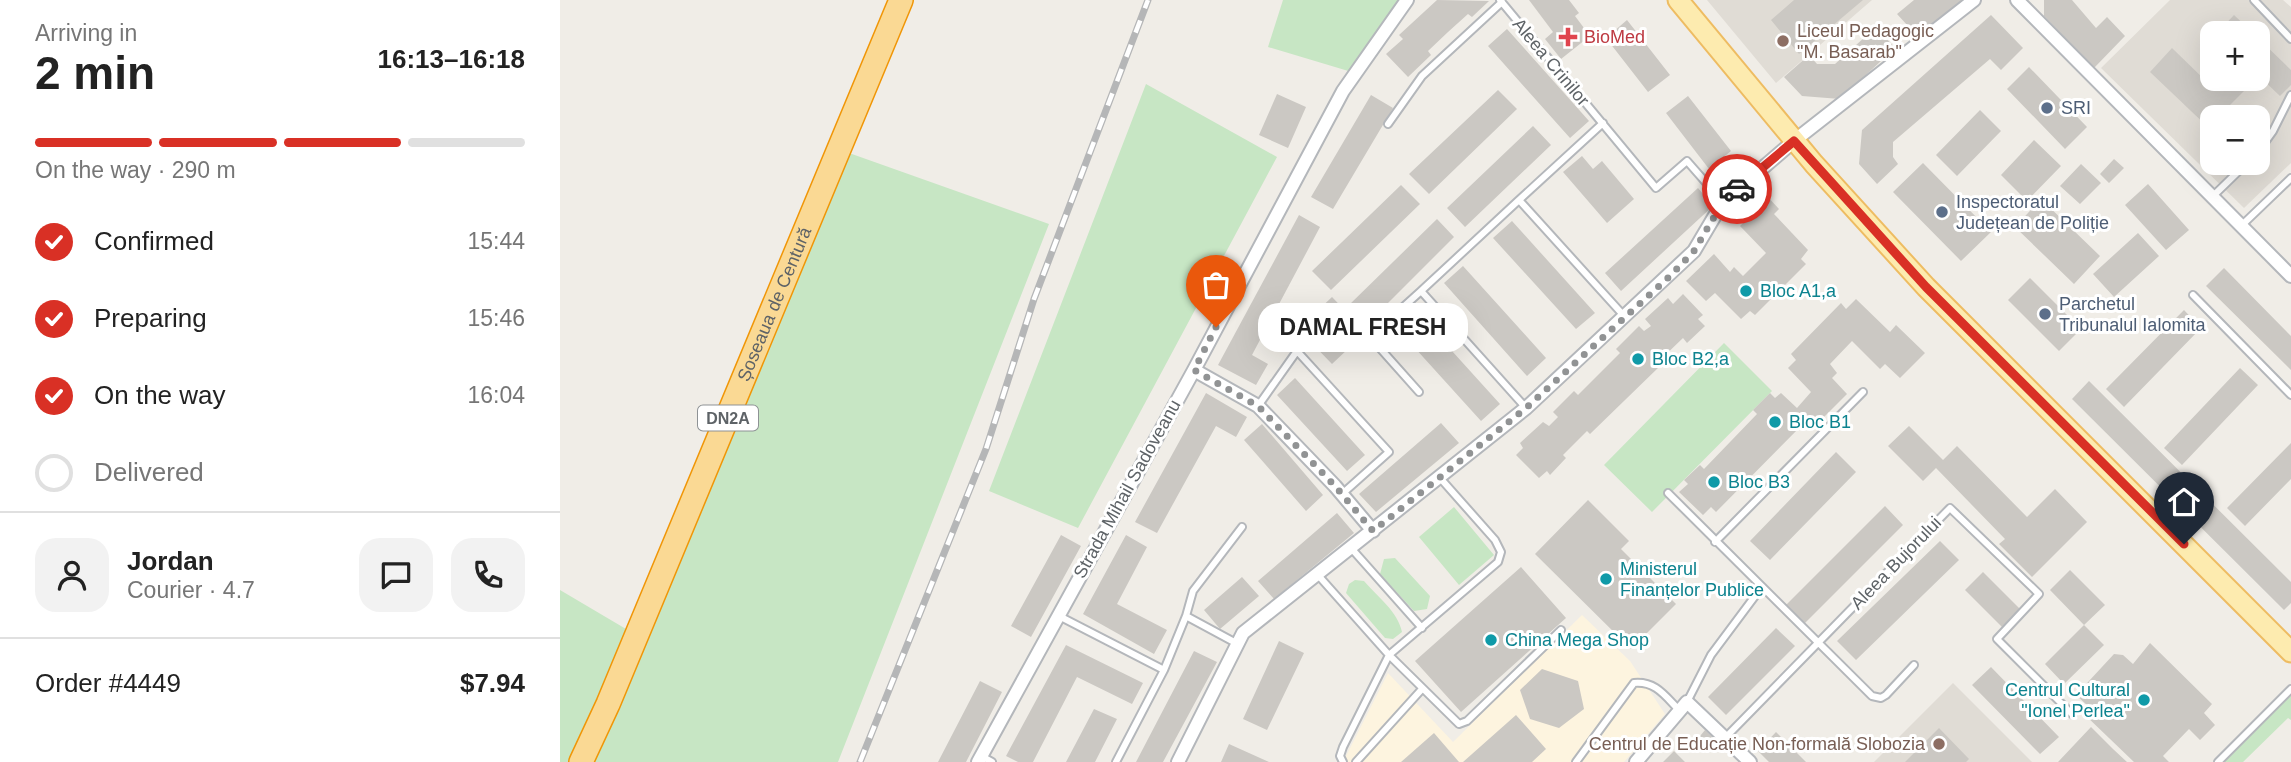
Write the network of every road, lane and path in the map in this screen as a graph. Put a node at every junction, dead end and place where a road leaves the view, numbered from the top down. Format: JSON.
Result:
{"nodes":[{"id":1,"x":901,"y":0,"type":"edge"},
{"id":2,"x":1407,"y":0,"type":"edge"},
{"id":3,"x":1678,"y":0,"type":"edge"},
{"id":4,"x":1974,"y":0,"type":"edge"},
{"id":5,"x":2017,"y":0,"type":"edge"},
{"id":6,"x":2254,"y":0,"type":"edge"},
{"id":7,"x":1501,"y":1,"type":"edge"},
{"id":8,"x":2291,"y":39,"type":"edge"},
{"id":9,"x":2291,"y":94,"type":"edge"},
{"id":10,"x":1603,"y":123,"type":"junction"},
{"id":11,"x":1388,"y":124,"type":"dead end"},
{"id":12,"x":2270,"y":135,"type":"edge"},
{"id":13,"x":1794,"y":141,"type":"junction"},
{"id":14,"x":2235,"y":175,"type":"edge"},
{"id":15,"x":2291,"y":178,"type":"edge"},
{"id":16,"x":2212,"y":197,"type":"junction"},
{"id":17,"x":1519,"y":200,"type":"junction"},
{"id":18,"x":1723,"y":202,"type":"junction"},
{"id":19,"x":2242,"y":226,"type":"junction"},
{"id":20,"x":2291,"y":276,"type":"edge"},
{"id":21,"x":1421,"y":291,"type":"junction"},
{"id":22,"x":2193,"y":295,"type":"dead end"},
{"id":23,"x":1625,"y":317,"type":"junction"},
{"id":24,"x":1194,"y":370,"type":"junction"},
{"id":25,"x":1863,"y":391,"type":"dead end"},
{"id":26,"x":1419,"y":392,"type":"dead end"},
{"id":27,"x":2291,"y":395,"type":"edge"},
{"id":28,"x":1258,"y":406,"type":"junction"},
{"id":29,"x":1526,"y":408,"type":"junction"},
{"id":30,"x":1441,"y":479,"type":"junction"},
{"id":31,"x":1668,"y":493,"type":"dead end"},
{"id":32,"x":1341,"y":495,"type":"junction"},
{"id":33,"x":1242,"y":527,"type":"dead end"},
{"id":34,"x":1373,"y":531,"type":"junction"},
{"id":35,"x":1715,"y":541,"type":"junction"},
{"id":36,"x":1351,"y":548,"type":"junction"},
{"id":37,"x":1317,"y":574,"type":"junction"},
{"id":38,"x":1761,"y":588,"type":"junction"},
{"id":39,"x":1057,"y":615,"type":"junction"},
{"id":40,"x":1186,"y":616,"type":"junction"},
{"id":41,"x":1422,"y":628,"type":"junction"},
{"id":42,"x":1561,"y":629,"type":"dead end"},
{"id":43,"x":1236,"y":643,"type":"junction"},
{"id":44,"x":1818,"y":644,"type":"junction"},
{"id":45,"x":2291,"y":652,"type":"edge"},
{"id":46,"x":1390,"y":655,"type":"junction"},
{"id":47,"x":1914,"y":665,"type":"dead end"},
{"id":48,"x":1164,"y":670,"type":"junction"},
{"id":49,"x":1422,"y":689,"type":"junction"},
{"id":50,"x":2291,"y":689,"type":"edge"},
{"id":51,"x":1683,"y":706,"type":"junction"},
{"id":52,"x":2073,"y":715,"type":"dead end"},
{"id":53,"x":1725,"y":738,"type":"junction"},
{"id":54,"x":984,"y":760,"type":"edge"},
{"id":55,"x":581,"y":762,"type":"edge"},
{"id":56,"x":1116,"y":762,"type":"edge"},
{"id":57,"x":1178,"y":762,"type":"edge"},
{"id":58,"x":1343,"y":762,"type":"edge"},
{"id":59,"x":1356,"y":762,"type":"edge"},
{"id":60,"x":1576,"y":762,"type":"edge"},
{"id":61,"x":1636,"y":762,"type":"edge"},
{"id":62,"x":1750,"y":762,"type":"edge"},
{"id":63,"x":2218,"y":762,"type":"edge"}],
"edges":[{"from":1,"to":55,"type":"highway","name":"Șoseaua de Centură","number":"DN2A"},
{"from":2,"to":24,"type":"street","name":"Strada Mihail Sadoveanu"},
{"from":3,"to":13,"type":"main road"},
{"from":4,"to":13,"type":"street"},
{"from":5,"to":16,"type":"street"},
{"from":6,"to":8,"type":"lane"},
{"from":7,"to":10,"type":"lane","name":"Aleea Crinilor"},
{"from":7,"to":11,"type":"lane"},
{"from":9,"to":12,"type":"lane"},
{"from":10,"to":17,"type":"lane"},
{"from":10,"to":18,"type":"lane","name":"Aleea Crinilor"},
{"from":13,"to":18,"type":"street"},
{"from":13,"to":45,"type":"main road"},
{"from":14,"to":16,"type":"lane"},
{"from":15,"to":19,"type":"lane"},
{"from":16,"to":19,"type":"street"},
{"from":17,"to":21,"type":"lane"},
{"from":17,"to":23,"type":"lane"},
{"from":18,"to":23,"type":"street"},
{"from":19,"to":20,"type":"street"},
{"from":21,"to":26,"type":"lane"},
{"from":21,"to":29,"type":"lane"},
{"from":22,"to":27,"type":"lane"},
{"from":23,"to":29,"type":"street"},
{"from":24,"to":28,"type":"street"},
{"from":24,"to":39,"type":"street","name":"Strada Mihail Sadoveanu"},
{"from":25,"to":35,"type":"lane"},
{"from":28,"to":32,"type":"street"},
{"from":28,"to":32,"type":"lane"},
{"from":29,"to":30,"type":"street"},
{"from":30,"to":34,"type":"street"},
{"from":30,"to":41,"type":"lane"},
{"from":31,"to":35,"type":"lane"},
{"from":32,"to":34,"type":"street"},
{"from":33,"to":40,"type":"lane"},
{"from":34,"to":36,"type":"street"},
{"from":35,"to":38,"type":"lane"},
{"from":36,"to":37,"type":"street"},
{"from":36,"to":41,"type":"lane"},
{"from":37,"to":43,"type":"street"},
{"from":37,"to":46,"type":"lane"},
{"from":38,"to":44,"type":"lane"},
{"from":38,"to":51,"type":"lane"},
{"from":39,"to":48,"type":"lane"},
{"from":39,"to":54,"type":"street","name":"Strada Mihail Sadoveanu"},
{"from":40,"to":43,"type":"lane"},
{"from":40,"to":48,"type":"lane"},
{"from":41,"to":46,"type":"lane"},
{"from":42,"to":49,"type":"lane"},
{"from":43,"to":57,"type":"street"},
{"from":44,"to":47,"type":"lane"},
{"from":44,"to":52,"type":"lane","name":"Aleea Bujorului"},
{"from":44,"to":53,"type":"lane","name":"Aleea Bujorului"},
{"from":46,"to":49,"type":"lane"},
{"from":46,"to":58,"type":"lane"},
{"from":48,"to":56,"type":"lane"},
{"from":49,"to":59,"type":"lane"},
{"from":50,"to":63,"type":"lane"},
{"from":51,"to":53,"type":"street"},
{"from":51,"to":60,"type":"lane"},
{"from":51,"to":61,"type":"street"},
{"from":53,"to":62,"type":"street"}]}
